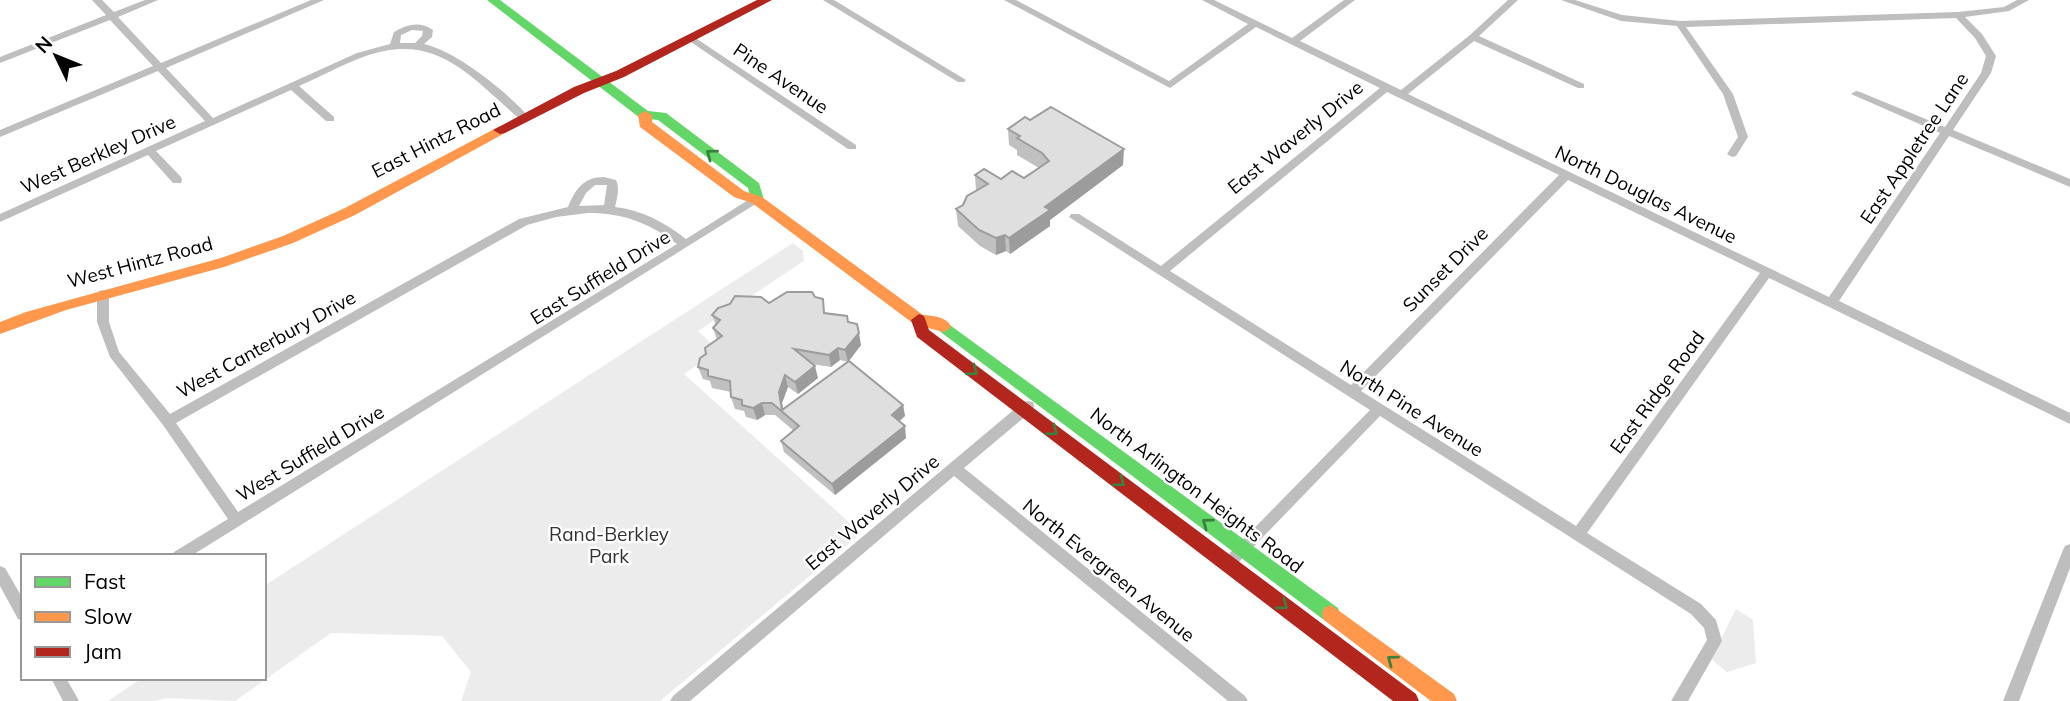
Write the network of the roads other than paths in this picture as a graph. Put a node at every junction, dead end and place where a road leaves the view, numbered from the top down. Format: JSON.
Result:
{"nodes":[{"id":1,"x":97,"y":0,"type":"edge"},
{"id":2,"x":153,"y":0,"type":"edge"},
{"id":3,"x":319,"y":0,"type":"edge"},
{"id":4,"x":493,"y":0,"type":"edge"},
{"id":5,"x":747,"y":0,"type":"edge"},
{"id":6,"x":766,"y":0,"type":"edge"},
{"id":7,"x":828,"y":0,"type":"edge"},
{"id":8,"x":1010,"y":0,"type":"edge"},
{"id":9,"x":1207,"y":0,"type":"edge"},
{"id":10,"x":1350,"y":0,"type":"edge"},
{"id":11,"x":1513,"y":0,"type":"edge"},
{"id":12,"x":1566,"y":0,"type":"edge"},
{"id":13,"x":2024,"y":0,"type":"edge"},
{"id":14,"x":1958,"y":15,"type":"junction"},
{"id":15,"x":112,"y":16,"type":"junction"},
{"id":16,"x":1254,"y":23,"type":"junction"},
{"id":17,"x":1680,"y":24,"type":"junction"},
{"id":18,"x":1473,"y":37,"type":"junction"},
{"id":19,"x":691,"y":38,"type":"junction"},
{"id":20,"x":1294,"y":41,"type":"junction"},
{"id":21,"x":418,"y":45,"type":"junction"},
{"id":22,"x":394,"y":47,"type":"junction"},
{"id":23,"x":0,"y":60,"type":"edge"},
{"id":24,"x":158,"y":68,"type":"junction"},
{"id":25,"x":600,"y":80,"type":"junction"},
{"id":26,"x":961,"y":80,"type":"dead end"},
{"id":27,"x":293,"y":86,"type":"junction"},
{"id":28,"x":1581,"y":86,"type":"dead end"},
{"id":29,"x":1387,"y":87,"type":"junction"},
{"id":30,"x":1402,"y":94,"type":"junction"},
{"id":31,"x":1856,"y":94,"type":"dead end"},
{"id":32,"x":525,"y":118,"type":"junction"},
{"id":33,"x":330,"y":119,"type":"dead end"},
{"id":34,"x":211,"y":122,"type":"junction"},
{"id":35,"x":1945,"y":131,"type":"junction"},
{"id":36,"x":0,"y":134,"type":"edge"},
{"id":37,"x":852,"y":147,"type":"dead end"},
{"id":38,"x":149,"y":150,"type":"junction"},
{"id":39,"x":1732,"y":154,"type":"dead end"},
{"id":40,"x":1566,"y":175,"type":"junction"},
{"id":41,"x":177,"y":180,"type":"dead end"},
{"id":42,"x":2070,"y":183,"type":"edge"},
{"id":43,"x":757,"y":200,"type":"junction"},
{"id":44,"x":609,"y":207,"type":"junction"},
{"id":45,"x":572,"y":210,"type":"junction"},
{"id":46,"x":1076,"y":217,"type":"dead end"},
{"id":47,"x":0,"y":218,"type":"edge"},
{"id":48,"x":292,"y":238,"type":"joint"},
{"id":49,"x":685,"y":244,"type":"junction"},
{"id":50,"x":1162,"y":271,"type":"junction"},
{"id":51,"x":1767,"y":272,"type":"junction"},
{"id":52,"x":103,"y":294,"type":"junction"},
{"id":53,"x":1832,"y":302,"type":"junction"},
{"id":54,"x":919,"y":320,"type":"junction"},
{"id":55,"x":0,"y":328,"type":"edge"},
{"id":56,"x":462,"y":383,"type":"joint"},
{"id":57,"x":1352,"y":392,"type":"junction"},
{"id":58,"x":1038,"y":397,"type":"junction"},
{"id":59,"x":1024,"y":409,"type":"junction"},
{"id":60,"x":1378,"y":410,"type":"junction"},
{"id":61,"x":2070,"y":419,"type":"edge"},
{"id":62,"x":168,"y":421,"type":"junction"},
{"id":63,"x":954,"y":468,"type":"junction"},
{"id":64,"x":236,"y":520,"type":"junction"},
{"id":65,"x":1578,"y":535,"type":"junction"},
{"id":66,"x":1242,"y":550,"type":"junction"},
{"id":67,"x":2070,"y":551,"type":"edge"},
{"id":68,"x":181,"y":554,"type":"edge"},
{"id":69,"x":1228,"y":564,"type":"junction"},
{"id":70,"x":0,"y":572,"type":"edge"},
{"id":71,"x":21,"y":610,"type":"edge"},
{"id":72,"x":732,"y":656,"type":"joint"},
{"id":73,"x":59,"y":680,"type":"edge"},
{"id":74,"x":71,"y":701,"type":"edge"},
{"id":75,"x":678,"y":701,"type":"edge"},
{"id":76,"x":1240,"y":701,"type":"edge"},
{"id":77,"x":1409,"y":701,"type":"edge"},
{"id":78,"x":1447,"y":701,"type":"edge"},
{"id":79,"x":1679,"y":701,"type":"edge"},
{"id":80,"x":2011,"y":701,"type":"edge"}],
"edges":[{"from":1,"to":15,"type":"street"},
{"from":2,"to":15,"type":"street"},
{"from":3,"to":24,"type":"street"},
{"from":4,"to":25,"type":"main road","name":"North Arlington Heights Road"},
{"from":5,"to":25,"type":"main road","name":"East Hintz Road"},
{"from":6,"to":19,"type":"main road","name":"East Hintz Road"},
{"from":7,"to":26,"type":"street"},
{"from":8,"to":16,"type":"street"},
{"from":9,"to":16,"type":"street","name":"North Douglas Avenue"},
{"from":10,"to":20,"type":"street"},
{"from":11,"to":18,"type":"street"},
{"from":12,"to":17,"type":"street"},
{"from":13,"to":14,"type":"street"},
{"from":14,"to":17,"type":"street"},
{"from":14,"to":35,"type":"street","name":"East Appletree Lane"},
{"from":15,"to":23,"type":"street"},
{"from":15,"to":24,"type":"street"},
{"from":16,"to":20,"type":"street","name":"North Douglas Avenue"},
{"from":17,"to":39,"type":"street"},
{"from":18,"to":28,"type":"street"},
{"from":18,"to":30,"type":"street"},
{"from":19,"to":25,"type":"main road","name":"East Hintz Road"},
{"from":19,"to":37,"type":"street","name":"Pine Avenue"},
{"from":20,"to":29,"type":"street","name":"North Douglas Avenue"},
{"from":21,"to":22,"type":"street","name":"West Berkley Drive"},
{"from":21,"to":22,"type":"street"},
{"from":21,"to":32,"type":"street"},
{"from":22,"to":27,"type":"street","name":"West Berkley Drive"},
{"from":24,"to":34,"type":"street"},
{"from":24,"to":36,"type":"street"},
{"from":25,"to":32,"type":"main road","name":"East Hintz Road"},
{"from":25,"to":43,"type":"main road","name":"North Arlington Heights Road"},
{"from":27,"to":33,"type":"street"},
{"from":27,"to":34,"type":"street","name":"West Berkley Drive"},
{"from":29,"to":30,"type":"street","name":"North Douglas Avenue"},
{"from":29,"to":50,"type":"street","name":"East Waverly Drive"},
{"from":30,"to":40,"type":"street","name":"North Douglas Avenue"},
{"from":31,"to":35,"type":"street"},
{"from":32,"to":48,"type":"main road","name":"East Hintz Road"},
{"from":34,"to":38,"type":"street","name":"West Berkley Drive"},
{"from":35,"to":42,"type":"street"},
{"from":35,"to":53,"type":"street","name":"East Appletree Lane"},
{"from":38,"to":41,"type":"street"},
{"from":38,"to":47,"type":"street","name":"West Berkley Drive"},
{"from":40,"to":51,"type":"street","name":"North Douglas Avenue"},
{"from":40,"to":57,"type":"street","name":"Sunset Drive"},
{"from":43,"to":49,"type":"street","name":"East Suffield Drive"},
{"from":43,"to":54,"type":"main road","name":"North Arlington Heights Road"},
{"from":44,"to":45,"type":"street","name":"West Canterbury Drive"},
{"from":44,"to":45,"type":"street"},
{"from":44,"to":49,"type":"street"},
{"from":45,"to":62,"type":"street","name":"West Canterbury Drive"},
{"from":46,"to":50,"type":"street","name":"North Pine Avenue"},
{"from":48,"to":52,"type":"main road","name":"West Hintz Road"},
{"from":49,"to":56,"type":"street","name":"East Suffield Drive"},
{"from":50,"to":57,"type":"street","name":"North Pine Avenue"},
{"from":51,"to":53,"type":"street","name":"North Douglas Avenue"},
{"from":51,"to":65,"type":"street","name":"East Ridge Road"},
{"from":52,"to":55,"type":"main road","name":"West Hintz Road"},
{"from":52,"to":62,"type":"street"},
{"from":53,"to":61,"type":"street","name":"North Douglas Avenue"},
{"from":54,"to":58,"type":"main road","name":"North Arlington Heights Road"},
{"from":54,"to":59,"type":"main road","name":"North Arlington Heights Road","one_way":true},
{"from":56,"to":64,"type":"street","name":"West Suffield Drive"},
{"from":57,"to":60,"type":"street","name":"North Pine Avenue"},
{"from":58,"to":59,"type":"street","name":"East Waverly Drive"},
{"from":66,"to":58,"type":"main road","name":"North Arlington Heights Road","one_way":true},
{"from":59,"to":63,"type":"street","name":"East Waverly Drive"},
{"from":59,"to":69,"type":"main road","name":"North Arlington Heights Road","one_way":true},
{"from":60,"to":65,"type":"street","name":"North Pine Avenue"},
{"from":60,"to":66,"type":"street"},
{"from":62,"to":64,"type":"street"},
{"from":63,"to":72,"type":"street","name":"East Waverly Drive"},
{"from":63,"to":76,"type":"street","name":"North Evergreen Avenue"},
{"from":64,"to":68,"type":"street","name":"West Suffield Drive"},
{"from":65,"to":79,"type":"street","name":"North Pine Avenue"},
{"from":66,"to":69,"type":"street"},
{"from":78,"to":66,"type":"main road","name":"North Arlington Heights Road","one_way":true},
{"from":67,"to":80,"type":"street"},
{"from":69,"to":77,"type":"main road","name":"North Arlington Heights Road","one_way":true},
{"from":70,"to":71,"type":"street"},
{"from":72,"to":75,"type":"street"},
{"from":73,"to":74,"type":"street"}]}
